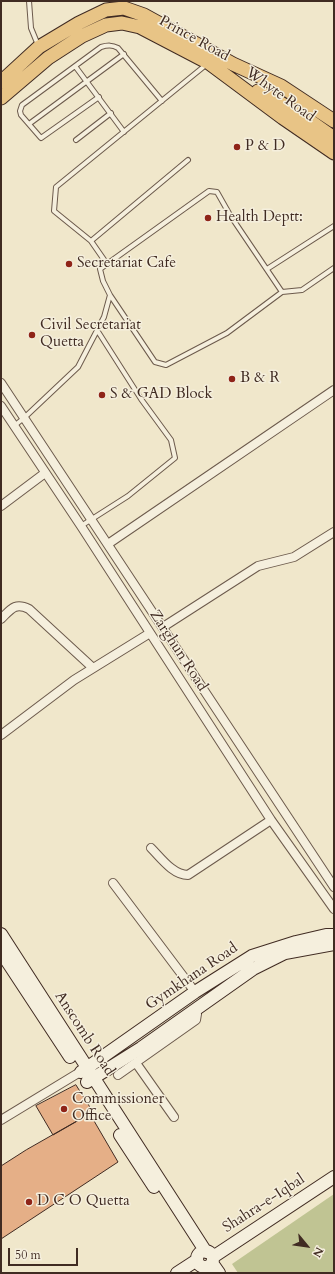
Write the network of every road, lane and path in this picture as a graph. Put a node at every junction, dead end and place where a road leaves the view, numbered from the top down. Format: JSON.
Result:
{"nodes":[{"id":1,"x":29,"y":1,"type":"edge"},
{"id":2,"x":39,"y":47,"type":"junction"},
{"id":3,"x":124,"y":54,"type":"junction"},
{"id":4,"x":48,"y":58,"type":"junction"},
{"id":5,"x":214,"y":59,"type":"junction"},
{"id":6,"x":75,"y":66,"type":"junction"},
{"id":7,"x":230,"y":70,"type":"junction"},
{"id":8,"x":1,"y":82,"type":"edge"},
{"id":9,"x":87,"y":82,"type":"junction"},
{"id":10,"x":99,"y":97,"type":"junction"},
{"id":11,"x":1,"y":98,"type":"edge"},
{"id":12,"x":162,"y":102,"type":"junction"},
{"id":13,"x":110,"y":113,"type":"junction"},
{"id":14,"x":334,"y":121,"type":"edge"},
{"id":15,"x":29,"y":124,"type":"junction"},
{"id":16,"x":124,"y":132,"type":"junction"},
{"id":17,"x":334,"y":138,"type":"edge"},
{"id":18,"x":76,"y":140,"type":"dead end"},
{"id":19,"x":334,"y":153,"type":"edge"},
{"id":20,"x":188,"y":160,"type":"dead end"},
{"id":21,"x":334,"y":226,"type":"edge"},
{"id":22,"x":91,"y":241,"type":"junction"},
{"id":23,"x":107,"y":264,"type":"junction"},
{"id":24,"x":334,"y":268,"type":"edge"},
{"id":25,"x":267,"y":269,"type":"junction"},
{"id":26,"x":282,"y":292,"type":"junction"},
{"id":27,"x":110,"y":295,"type":"junction"},
{"id":28,"x":97,"y":330,"type":"junction"},
{"id":29,"x":1,"y":383,"type":"edge"},
{"id":30,"x":334,"y":390,"type":"edge"},
{"id":31,"x":1,"y":406,"type":"edge"},
{"id":32,"x":24,"y":418,"type":"junction"},
{"id":33,"x":14,"y":426,"type":"junction"},
{"id":34,"x":45,"y":473,"type":"junction"},
{"id":35,"x":1,"y":506,"type":"edge"},
{"id":36,"x":91,"y":519,"type":"junction"},
{"id":37,"x":81,"y":526,"type":"junction"},
{"id":38,"x":334,"y":532,"type":"edge"},
{"id":39,"x":108,"y":544,"type":"junction"},
{"id":40,"x":1,"y":619,"type":"edge"},
{"id":41,"x":163,"y":628,"type":"junction"},
{"id":42,"x":150,"y":633,"type":"junction"},
{"id":43,"x":93,"y":668,"type":"junction"},
{"id":44,"x":1,"y":735,"type":"edge"},
{"id":45,"x":271,"y":820,"type":"junction"},
{"id":46,"x":152,"y":848,"type":"dead end"},
{"id":47,"x":113,"y":883,"type":"dead end"},
{"id":48,"x":334,"y":887,"type":"edge"},
{"id":49,"x":334,"y":909,"type":"edge"},
{"id":50,"x":1,"y":934,"type":"edge"},
{"id":51,"x":334,"y":935,"type":"edge"},
{"id":52,"x":334,"y":944,"type":"edge"},
{"id":53,"x":1,"y":952,"type":"edge"},
{"id":54,"x":195,"y":992,"type":"junction"},
{"id":55,"x":194,"y":1011,"type":"junction"},
{"id":56,"x":136,"y":1063,"type":"junction"},
{"id":57,"x":87,"y":1075,"type":"junction"},
{"id":58,"x":118,"y":1075,"type":"dead end"},
{"id":59,"x":174,"y":1117,"type":"dead end"},
{"id":60,"x":1,"y":1120,"type":"edge"},
{"id":61,"x":334,"y":1177,"type":"edge"},
{"id":62,"x":205,"y":1263,"type":"edge"},
{"id":63,"x":177,"y":1273,"type":"edge"},
{"id":64,"x":219,"y":1273,"type":"edge"}],
"edges":[{"from":1,"to":2,"type":"lane"},
{"from":2,"to":4,"type":"lane"},
{"from":2,"to":5,"type":"main road","name":"Prince Road"},
{"from":2,"to":8,"type":"main road","name":"Prince Road"},
{"from":3,"to":6,"type":"lane"},
{"from":3,"to":9,"type":"lane"},
{"from":3,"to":12,"type":"lane"},
{"from":4,"to":5,"type":"main road","name":"Prince Road"},
{"from":4,"to":11,"type":"main road","name":"Prince Road"},
{"from":5,"to":7,"type":"main road","name":"Prince Road"},
{"from":5,"to":12,"type":"lane"},
{"from":6,"to":9,"type":"lane"},
{"from":6,"to":15,"type":"lane"},
{"from":7,"to":14,"type":"main road","name":"Whyte Road"},
{"from":7,"to":17,"type":"main road","name":"Whyte Road"},
{"from":7,"to":19,"type":"main road","name":"Whyte Road"},
{"from":9,"to":10,"type":"lane"},
{"from":9,"to":15,"type":"lane"},
{"from":10,"to":13,"type":"lane"},
{"from":10,"to":15,"type":"lane"},
{"from":12,"to":16,"type":"lane"},
{"from":13,"to":16,"type":"lane"},
{"from":13,"to":18,"type":"lane"},
{"from":16,"to":22,"type":"lane"},
{"from":20,"to":22,"type":"lane"},
{"from":21,"to":25,"type":"lane"},
{"from":22,"to":23,"type":"lane"},
{"from":23,"to":25,"type":"lane"},
{"from":23,"to":27,"type":"lane"},
{"from":24,"to":26,"type":"lane"},
{"from":25,"to":26,"type":"lane"},
{"from":26,"to":27,"type":"lane"},
{"from":27,"to":28,"type":"lane"},
{"from":28,"to":32,"type":"lane"},
{"from":28,"to":36,"type":"lane"},
{"from":29,"to":32,"type":"street","name":"Zarghun Road"},
{"from":30,"to":39,"type":"street"},
{"from":31,"to":33,"type":"street","name":"Zarghun Road"},
{"from":32,"to":33,"type":"lane"},
{"from":32,"to":36,"type":"street","name":"Zarghun Road"},
{"from":33,"to":34,"type":"street","name":"Zarghun Road"},
{"from":34,"to":35,"type":"street"},
{"from":34,"to":37,"type":"street","name":"Zarghun Road"},
{"from":36,"to":37,"type":"lane"},
{"from":36,"to":39,"type":"street","name":"Zarghun Road"},
{"from":37,"to":42,"type":"street","name":"Zarghun Road"},
{"from":38,"to":41,"type":"street"},
{"from":39,"to":41,"type":"street","name":"Zarghun Road"},
{"from":40,"to":43,"type":"street"},
{"from":41,"to":48,"type":"street","name":"Zarghun Road"},
{"from":42,"to":43,"type":"street"},
{"from":42,"to":45,"type":"street","name":"Zarghun Road"},
{"from":43,"to":44,"type":"street"},
{"from":45,"to":46,"type":"street"},
{"from":45,"to":49,"type":"street","name":"Zarghun Road"},
{"from":47,"to":54,"type":"street"},
{"from":50,"to":57,"type":"street","name":"Anscomb Road"},
{"from":51,"to":54,"type":"street","name":"Gymkhana Road"},
{"from":52,"to":55,"type":"street"},
{"from":53,"to":57,"type":"street","name":"Anscomb Road"},
{"from":54,"to":57,"type":"street","name":"Gymkhana Road"},
{"from":55,"to":56,"type":"street"},
{"from":55,"to":57,"type":"street"},
{"from":56,"to":58,"type":"street"},
{"from":56,"to":59,"type":"street"},
{"from":57,"to":60,"type":"street"},
{"from":57,"to":62,"type":"street","name":"Anscomb Road"},
{"from":61,"to":62,"type":"street","name":"Shahra-e-Iqbal"},
{"from":62,"to":63,"type":"street","name":"Shahra-e-Iqbal"},
{"from":62,"to":64,"type":"street","name":"Anscomb Road"}]}
